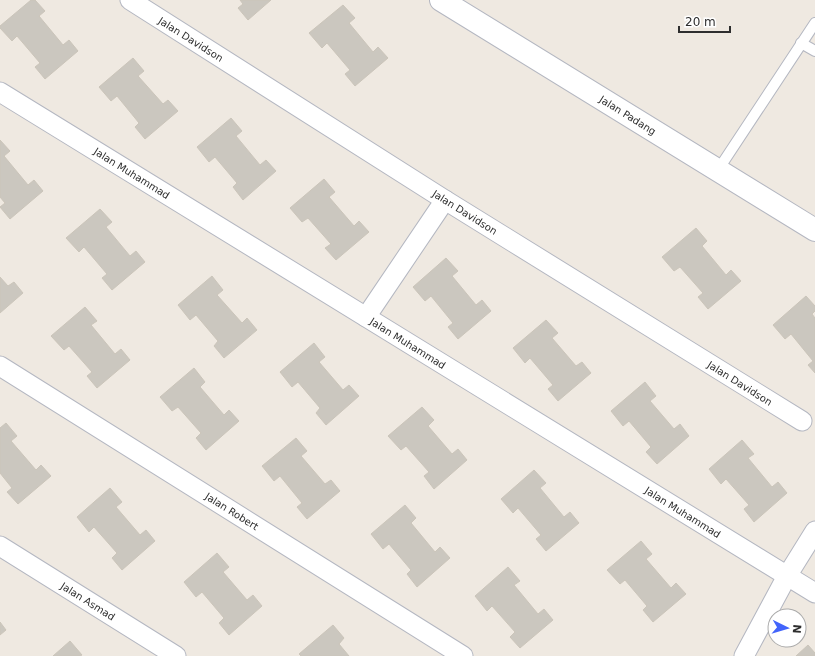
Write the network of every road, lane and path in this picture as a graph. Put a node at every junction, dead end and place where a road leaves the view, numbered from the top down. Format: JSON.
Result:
{"nodes":[{"id":1,"x":130,"y":0,"type":"edge"},
{"id":2,"x":441,"y":0,"type":"edge"},
{"id":3,"x":815,"y":23,"type":"edge"},
{"id":4,"x":801,"y":43,"type":"junction"},
{"id":5,"x":815,"y":51,"type":"edge"},
{"id":6,"x":0,"y":92,"type":"edge"},
{"id":7,"x":718,"y":170,"type":"junction"},
{"id":8,"x":445,"y":200,"type":"junction"},
{"id":9,"x":815,"y":230,"type":"edge"},
{"id":10,"x":366,"y":317,"type":"junction"},
{"id":11,"x":0,"y":366,"type":"edge"},
{"id":12,"x":802,"y":421,"type":"dead end"},
{"id":13,"x":815,"y":531,"type":"edge"},
{"id":14,"x":0,"y":546,"type":"edge"},
{"id":15,"x":787,"y":576,"type":"junction"},
{"id":16,"x":815,"y":593,"type":"edge"},
{"id":17,"x":176,"y":656,"type":"edge"},
{"id":18,"x":463,"y":656,"type":"edge"},
{"id":19,"x":744,"y":656,"type":"edge"}],
"edges":[{"from":1,"to":8,"type":"street","name":"Jalan Davidson"},
{"from":2,"to":7,"type":"street","name":"Jalan Padang"},
{"from":3,"to":4,"type":"lane"},
{"from":4,"to":5,"type":"lane"},
{"from":4,"to":7,"type":"lane"},
{"from":6,"to":10,"type":"street","name":"Jalan Muhammad"},
{"from":7,"to":9,"type":"street","name":"Jalan Padang"},
{"from":8,"to":10,"type":"street"},
{"from":8,"to":12,"type":"street","name":"Jalan Davidson"},
{"from":10,"to":15,"type":"street","name":"Jalan Muhammad"},
{"from":11,"to":18,"type":"street","name":"Jalan Robert"},
{"from":13,"to":15,"type":"street"},
{"from":14,"to":17,"type":"street","name":"Jalan Asmad"},
{"from":15,"to":16,"type":"street","name":"Jalan Muhammad"},
{"from":15,"to":19,"type":"street"}]}
